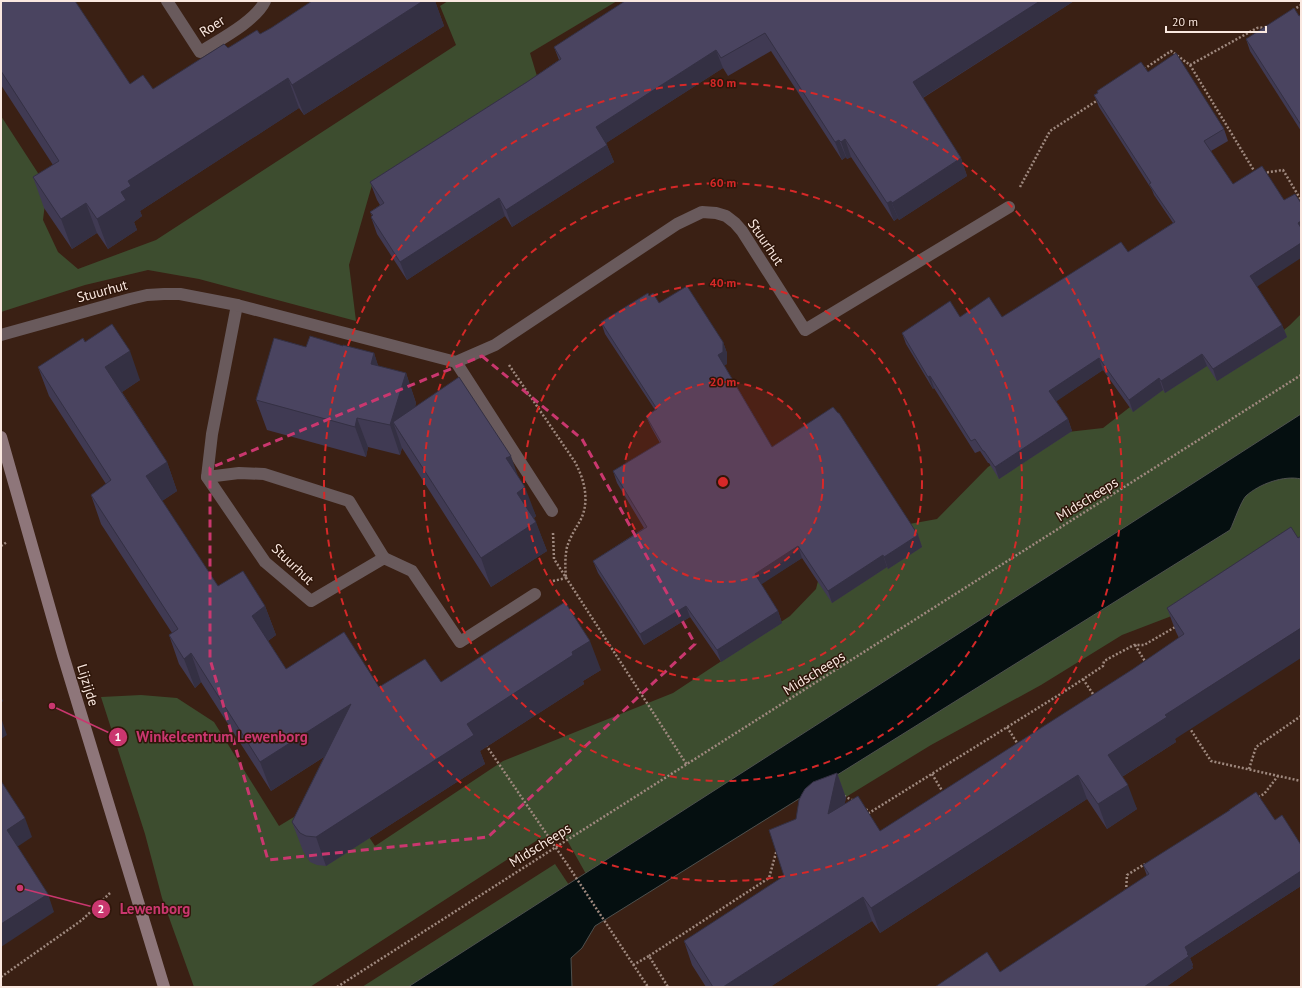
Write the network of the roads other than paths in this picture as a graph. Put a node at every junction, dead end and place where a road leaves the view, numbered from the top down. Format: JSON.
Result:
{"nodes":[{"id":1,"x":167,"y":1,"type":"edge"},
{"id":2,"x":265,"y":1,"type":"edge"},
{"id":3,"x":1009,"y":207,"type":"road end"},
{"id":4,"x":237,"y":305,"type":"junction"},
{"id":5,"x":1,"y":335,"type":"edge"},
{"id":6,"x":456,"y":362,"type":"junction"},
{"id":7,"x":1,"y":437,"type":"edge"},
{"id":8,"x":207,"y":477,"type":"junction"},
{"id":9,"x":552,"y":511,"type":"road end"},
{"id":10,"x":384,"y":558,"type":"junction"},
{"id":11,"x":535,"y":594,"type":"dead end"},
{"id":12,"x":164,"y":987,"type":"edge"}],
"edges":[{"from":1,"to":2,"type":"street","name":"Roer"},
{"from":3,"to":6,"type":"street","name":"Stuurhut"},
{"from":4,"to":5,"type":"street","name":"Stuurhut"},
{"from":4,"to":6,"type":"street","name":"Stuurhut"},
{"from":4,"to":8,"type":"street"},
{"from":6,"to":9,"type":"street"},
{"from":7,"to":12,"type":"street","name":"Lijzijde"},
{"from":8,"to":10,"type":"street"},
{"from":8,"to":10,"type":"street","name":"Stuurhut"},
{"from":10,"to":11,"type":"street"}]}
